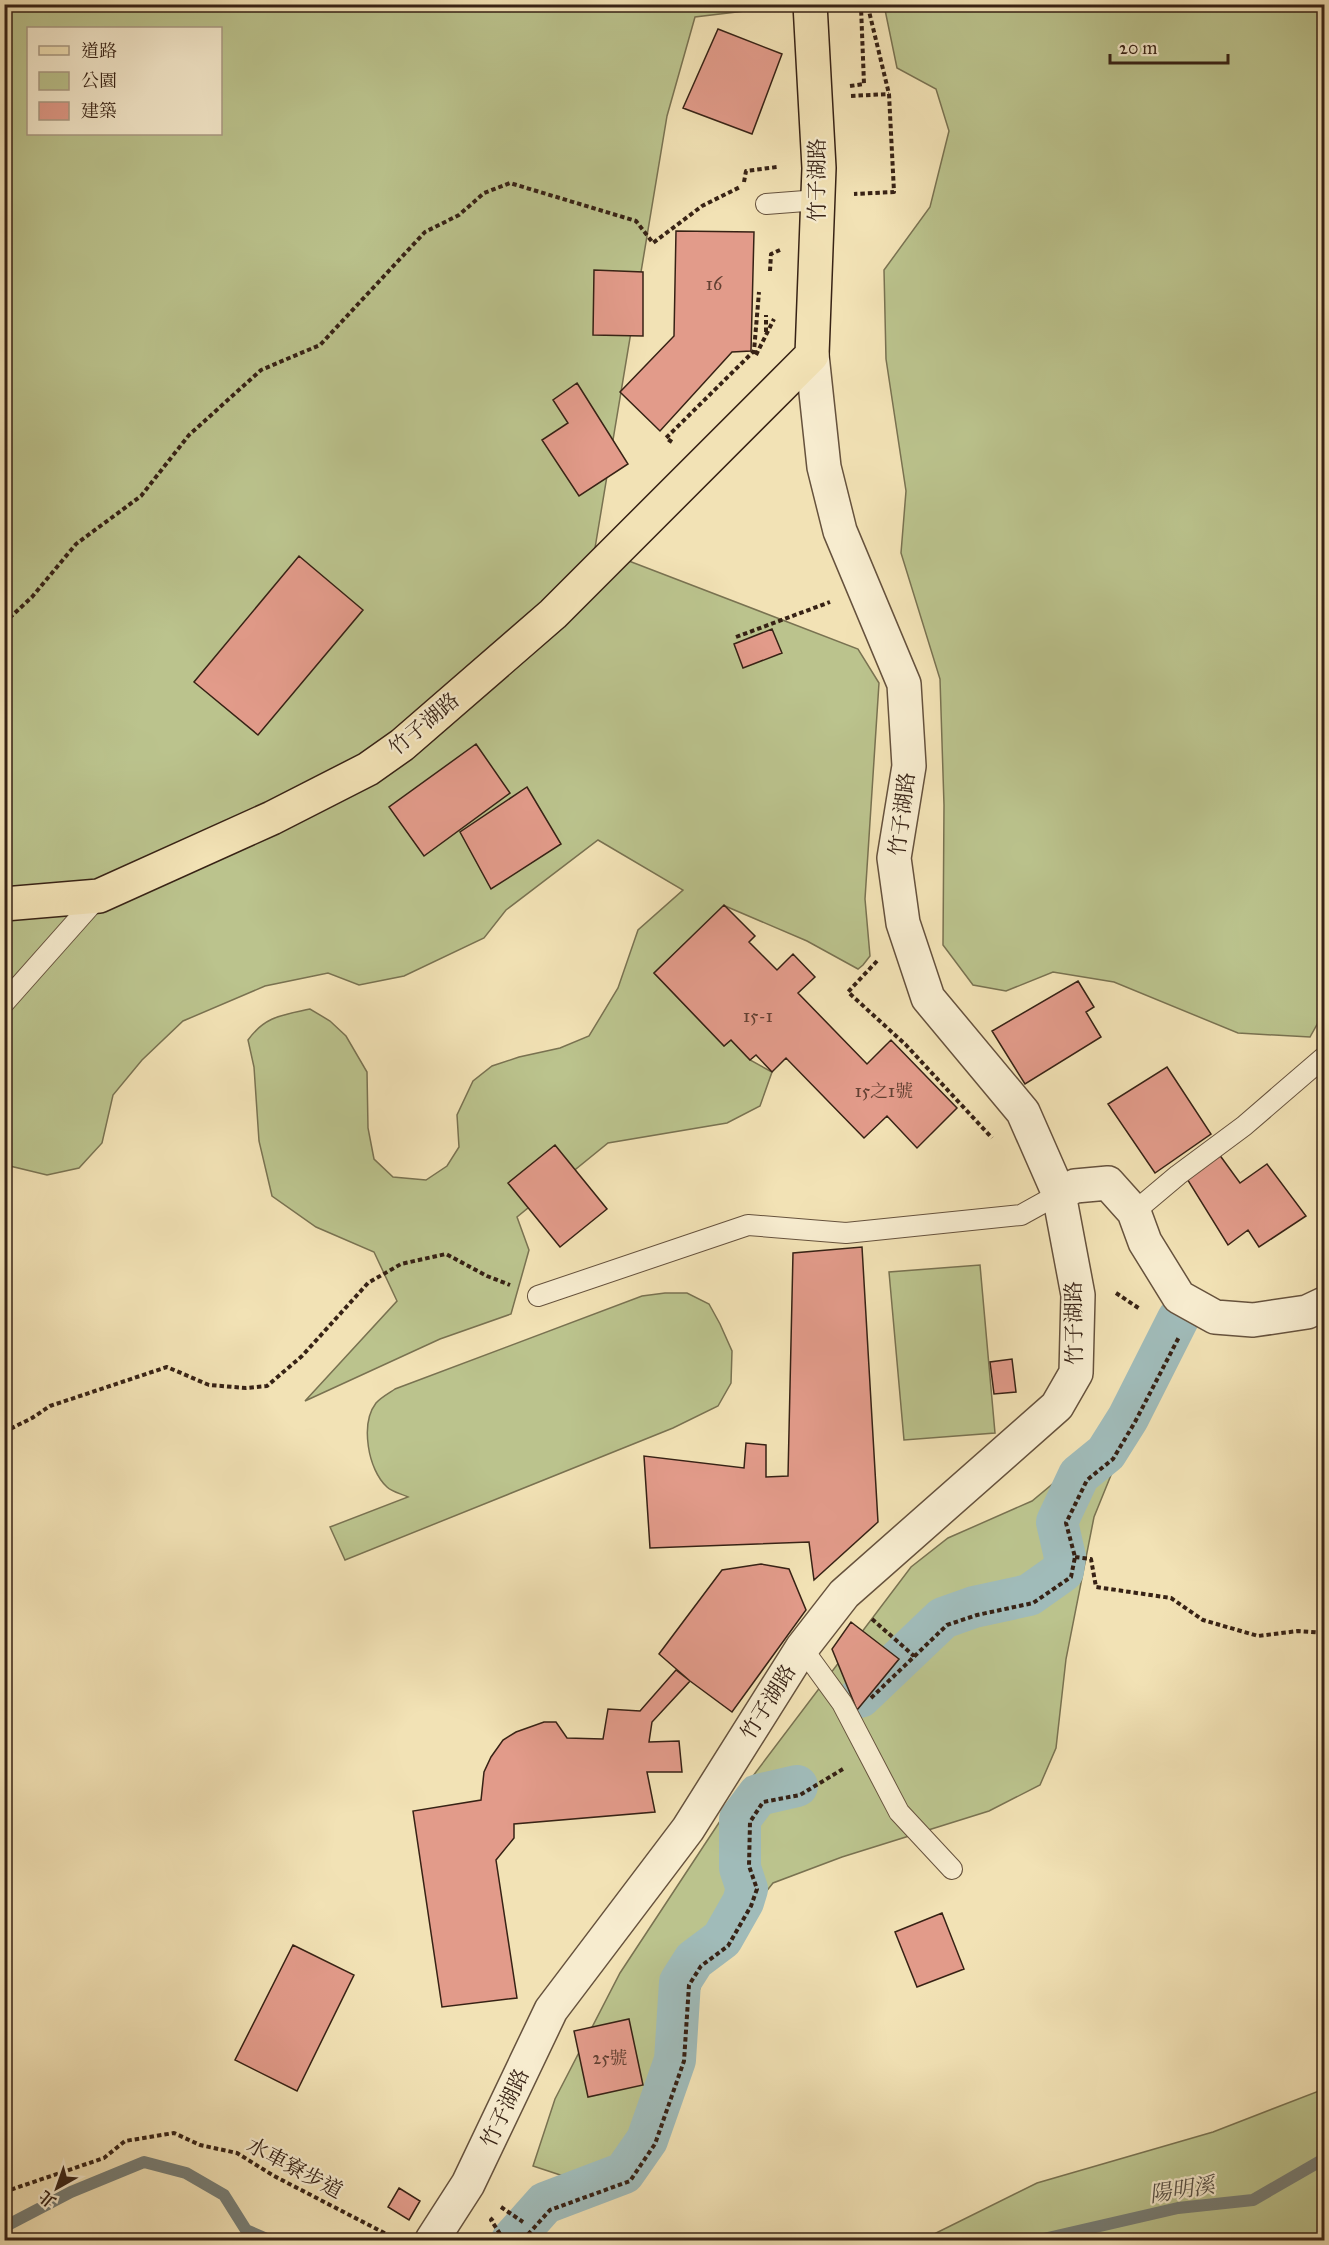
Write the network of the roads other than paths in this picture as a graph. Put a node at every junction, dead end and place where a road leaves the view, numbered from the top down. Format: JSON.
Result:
{"nodes":[{"id":1,"x":810,"y":4,"type":"edge"},
{"id":2,"x":818,"y":200,"type":"junction"},
{"id":3,"x":766,"y":204,"type":"dead end"},
{"id":4,"x":812,"y":355,"type":"junction"},
{"id":5,"x":99,"y":896,"type":"junction"},
{"id":6,"x":4,"y":904,"type":"edge"},
{"id":7,"x":4,"y":1003,"type":"edge"},
{"id":8,"x":1324,"y":1057,"type":"edge"},
{"id":9,"x":1059,"y":1194,"type":"junction"},
{"id":10,"x":1134,"y":1212,"type":"junction"},
{"id":11,"x":538,"y":1296,"type":"road end"},
{"id":12,"x":1324,"y":1304,"type":"edge"},
{"id":13,"x":802,"y":1648,"type":"junction"},
{"id":14,"x":952,"y":1869,"type":"dead end"},
{"id":15,"x":432,"y":2241,"type":"edge"}],
"edges":[{"from":1,"to":2,"type":"main road","name":"竹子湖路"},
{"from":2,"to":3,"type":"lane"},
{"from":2,"to":4,"type":"main road","name":"竹子湖路"},
{"from":4,"to":5,"type":"main road","name":"竹子湖路"},
{"from":4,"to":9,"type":"street","name":"竹子湖路"},
{"from":5,"to":6,"type":"main road","name":"竹子湖路"},
{"from":5,"to":7,"type":"lane"},
{"from":8,"to":10,"type":"lane"},
{"from":9,"to":10,"type":"street"},
{"from":9,"to":11,"type":"lane"},
{"from":9,"to":13,"type":"street","name":"竹子湖路"},
{"from":10,"to":12,"type":"street"},
{"from":13,"to":14,"type":"lane"},
{"from":13,"to":15,"type":"street","name":"竹子湖路"}]}
